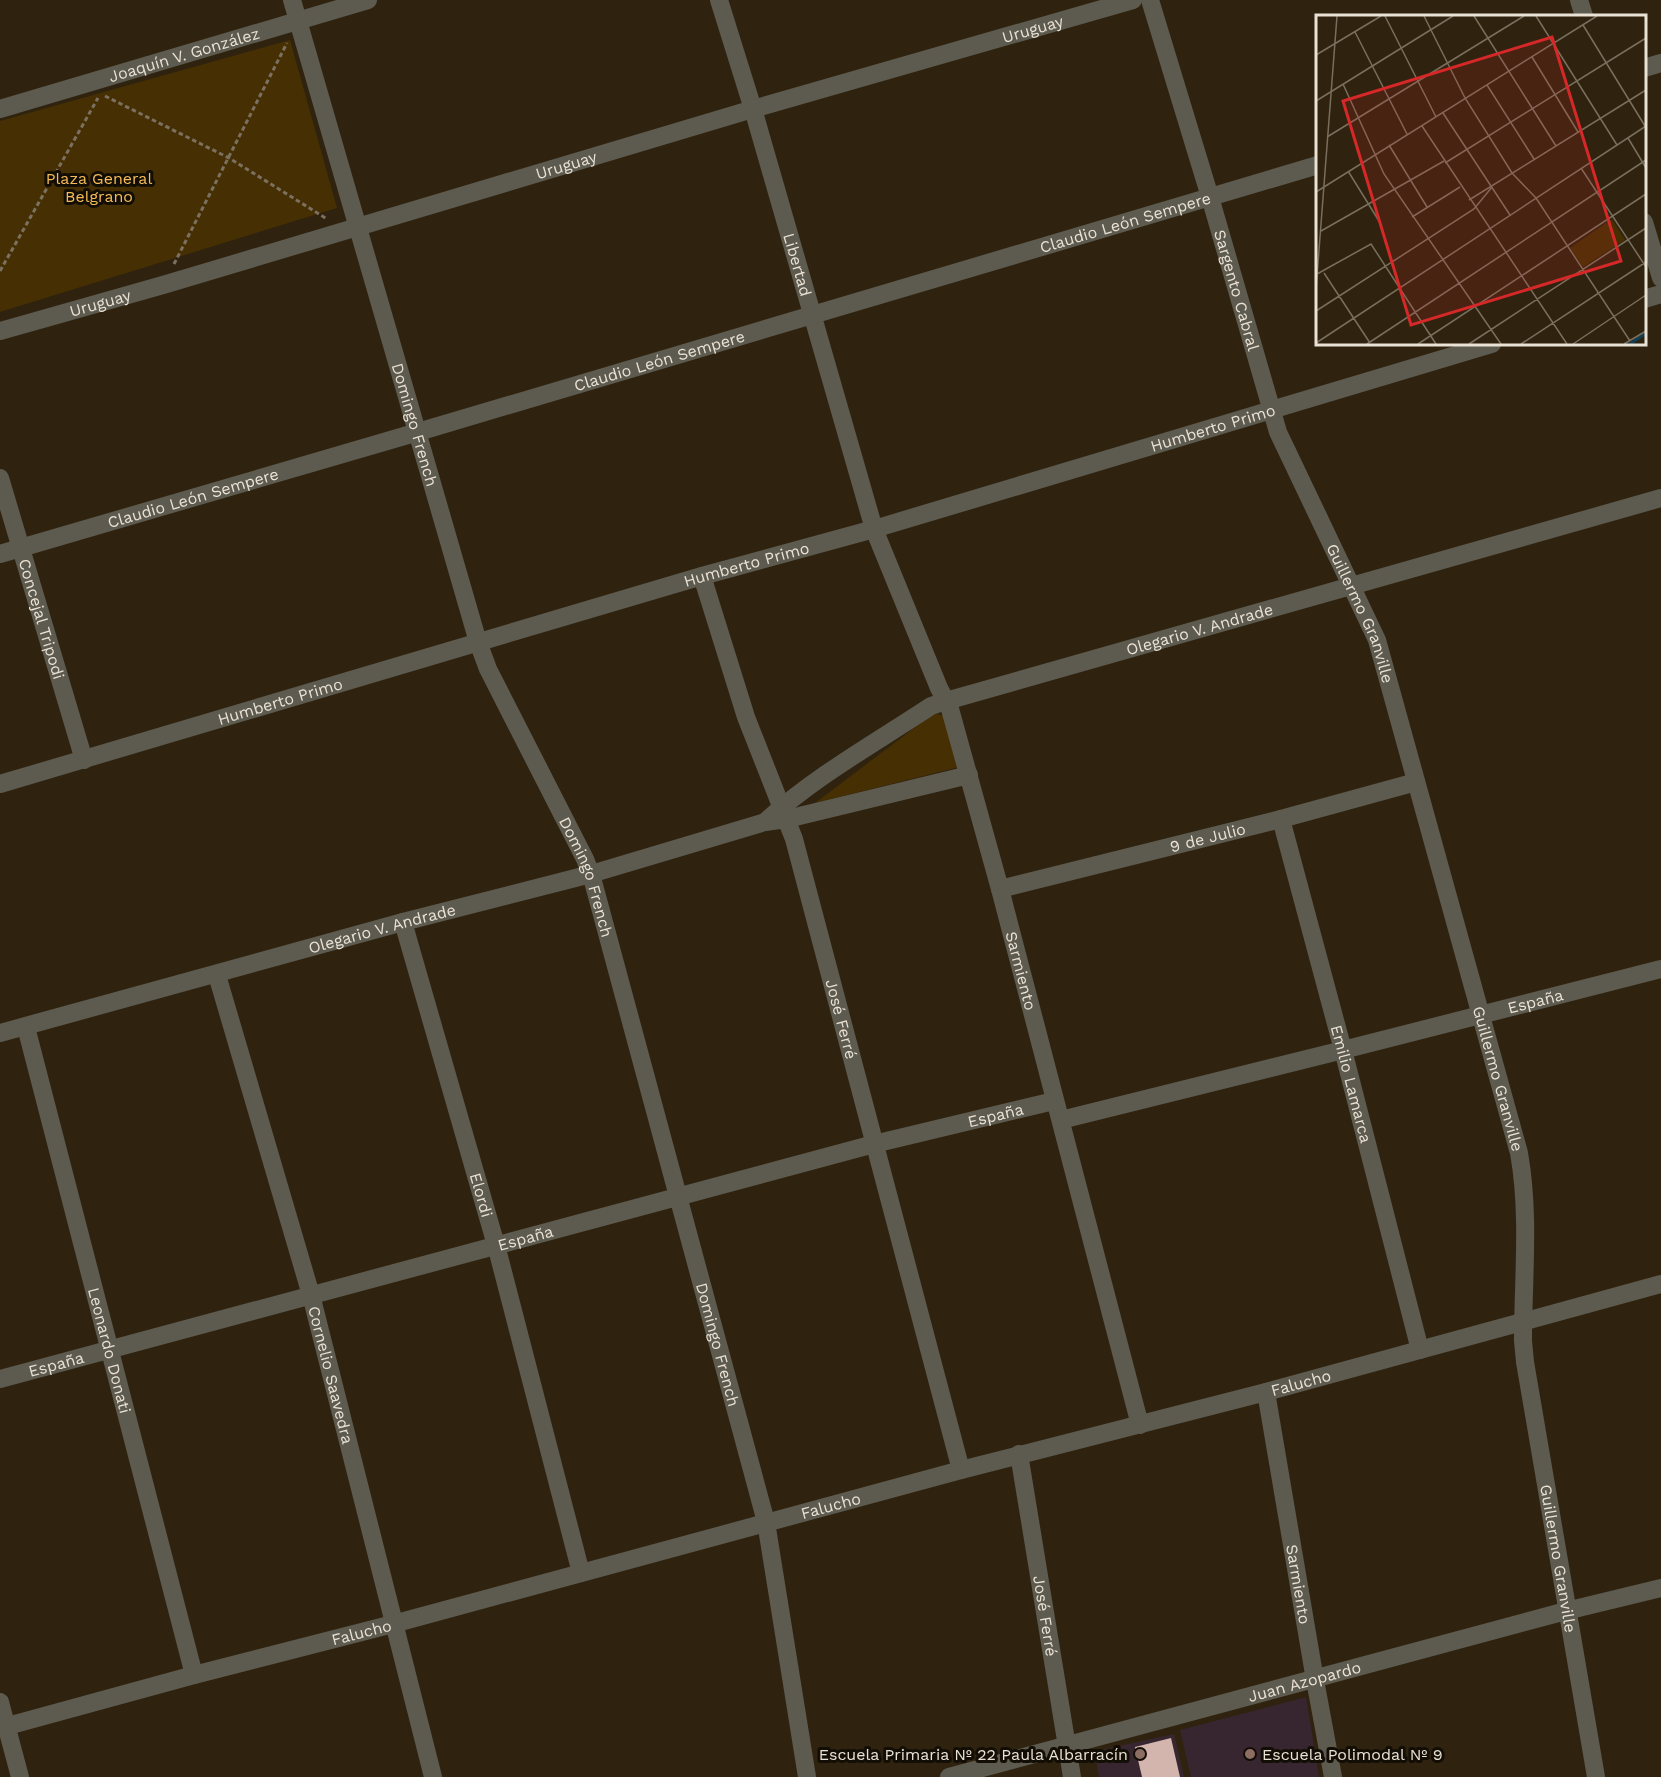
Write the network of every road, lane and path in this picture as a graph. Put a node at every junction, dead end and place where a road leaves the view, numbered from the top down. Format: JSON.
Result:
{"nodes":[{"id":1,"x":292,"y":0,"type":"edge"},
{"id":2,"x":368,"y":0,"type":"edge"},
{"id":3,"x":719,"y":0,"type":"edge"},
{"id":4,"x":1132,"y":0,"type":"edge"},
{"id":5,"x":1150,"y":0,"type":"edge"},
{"id":6,"x":1579,"y":0,"type":"edge"},
{"id":7,"x":1584,"y":15,"type":"edge"},
{"id":8,"x":298,"y":20,"type":"junction"},
{"id":9,"x":1661,"y":63,"type":"edge"},
{"id":10,"x":1646,"y":67,"type":"edge"},
{"id":11,"x":0,"y":109,"type":"edge"},
{"id":12,"x":753,"y":109,"type":"junction"},
{"id":13,"x":229,"y":158,"type":"junction"},
{"id":14,"x":1316,"y":165,"type":"edge"},
{"id":15,"x":1210,"y":197,"type":"junction"},
{"id":16,"x":352,"y":229,"type":"junction"},
{"id":17,"x":1646,"y":229,"type":"edge"},
{"id":18,"x":0,"y":272,"type":"edge"},
{"id":19,"x":1661,"y":278,"type":"edge"},
{"id":20,"x":163,"y":285,"type":"junction"},
{"id":21,"x":1661,"y":294,"type":"edge"},
{"id":22,"x":1646,"y":298,"type":"edge"},
{"id":23,"x":812,"y":314,"type":"junction"},
{"id":24,"x":0,"y":330,"type":"edge"},
{"id":25,"x":1489,"y":345,"type":"edge"},
{"id":26,"x":1271,"y":409,"type":"junction"},
{"id":27,"x":418,"y":432,"type":"junction"},
{"id":28,"x":0,"y":478,"type":"edge"},
{"id":29,"x":1661,"y":498,"type":"edge"},
{"id":30,"x":874,"y":529,"type":"junction"},
{"id":31,"x":20,"y":548,"type":"junction"},
{"id":32,"x":0,"y":554,"type":"edge"},
{"id":33,"x":702,"y":576,"type":"junction"},
{"id":34,"x":1352,"y":586,"type":"junction"},
{"id":35,"x":477,"y":642,"type":"junction"},
{"id":36,"x":946,"y":701,"type":"junction"},
{"id":37,"x":84,"y":760,"type":"junction"},
{"id":38,"x":969,"y":775,"type":"junction"},
{"id":39,"x":1416,"y":782,"type":"junction"},
{"id":40,"x":0,"y":784,"type":"edge"},
{"id":41,"x":784,"y":813,"type":"junction"},
{"id":42,"x":1281,"y":819,"type":"junction"},
{"id":43,"x":591,"y":874,"type":"junction"},
{"id":44,"x":1000,"y":889,"type":"junction"},
{"id":45,"x":403,"y":922,"type":"junction"},
{"id":46,"x":1661,"y":969,"type":"edge"},
{"id":47,"x":217,"y":975,"type":"junction"},
{"id":48,"x":1481,"y":1014,"type":"junction"},
{"id":49,"x":26,"y":1027,"type":"junction"},
{"id":50,"x":0,"y":1033,"type":"edge"},
{"id":51,"x":1343,"y":1050,"type":"junction"},
{"id":52,"x":1054,"y":1101,"type":"junction"},
{"id":53,"x":1061,"y":1120,"type":"junction"},
{"id":54,"x":874,"y":1144,"type":"junction"},
{"id":55,"x":678,"y":1196,"type":"junction"},
{"id":56,"x":496,"y":1245,"type":"junction"},
{"id":57,"x":1661,"y":1284,"type":"edge"},
{"id":58,"x":311,"y":1295,"type":"junction"},
{"id":59,"x":1523,"y":1322,"type":"junction"},
{"id":60,"x":109,"y":1348,"type":"junction"},
{"id":61,"x":1420,"y":1350,"type":"junction"},
{"id":62,"x":0,"y":1379,"type":"edge"},
{"id":63,"x":1266,"y":1392,"type":"junction"},
{"id":64,"x":1140,"y":1425,"type":"junction"},
{"id":65,"x":1019,"y":1454,"type":"junction"},
{"id":66,"x":961,"y":1470,"type":"junction"},
{"id":67,"x":766,"y":1522,"type":"junction"},
{"id":68,"x":581,"y":1573,"type":"junction"},
{"id":69,"x":1661,"y":1588,"type":"edge"},
{"id":70,"x":1566,"y":1611,"type":"junction"},
{"id":71,"x":393,"y":1624,"type":"junction"},
{"id":72,"x":194,"y":1675,"type":"junction"},
{"id":73,"x":1315,"y":1680,"type":"junction"},
{"id":74,"x":0,"y":1702,"type":"edge"},
{"id":75,"x":3,"y":1727,"type":"edge"},
{"id":76,"x":1067,"y":1746,"type":"junction"},
{"id":77,"x":20,"y":1777,"type":"edge"},
{"id":78,"x":433,"y":1777,"type":"edge"},
{"id":79,"x":807,"y":1777,"type":"edge"},
{"id":80,"x":949,"y":1777,"type":"edge"},
{"id":81,"x":1072,"y":1777,"type":"edge"},
{"id":82,"x":1333,"y":1777,"type":"edge"},
{"id":83,"x":1596,"y":1777,"type":"edge"}],
"edges":[{"from":1,"to":8,"type":"street","name":"Domingo French"},
{"from":2,"to":8,"type":"street","name":"Joaquín V. González"},
{"from":3,"to":12,"type":"street","name":"Libertad"},
{"from":4,"to":12,"type":"street","name":"Uruguay"},
{"from":5,"to":15,"type":"street","name":"Sargento Cabral"},
{"from":6,"to":7,"type":"street"},
{"from":8,"to":11,"type":"street","name":"Joaquín V. González"},
{"from":8,"to":13,"type":"path"},
{"from":8,"to":16,"type":"street","name":"Domingo French"},
{"from":9,"to":10,"type":"street"},
{"from":12,"to":16,"type":"street","name":"Uruguay"},
{"from":12,"to":23,"type":"street","name":"Libertad"},
{"from":13,"to":16,"type":"path"},
{"from":13,"to":18,"type":"path"},
{"from":13,"to":20,"type":"path"},
{"from":14,"to":15,"type":"street","name":"Claudio León Sempere"},
{"from":15,"to":23,"type":"street","name":"Claudio León Sempere"},
{"from":15,"to":26,"type":"street","name":"Sargento Cabral"},
{"from":16,"to":20,"type":"street","name":"Uruguay"},
{"from":16,"to":27,"type":"street","name":"Domingo French"},
{"from":17,"to":19,"type":"street"},
{"from":20,"to":24,"type":"street","name":"Uruguay"},
{"from":21,"to":22,"type":"street"},
{"from":23,"to":27,"type":"street","name":"Claudio León Sempere"},
{"from":23,"to":30,"type":"street","name":"Libertad"},
{"from":25,"to":26,"type":"street","name":"Humberto Primo"},
{"from":26,"to":30,"type":"street","name":"Humberto Primo"},
{"from":26,"to":34,"type":"street","name":"Guillermo Granville"},
{"from":27,"to":31,"type":"street","name":"Claudio León Sempere"},
{"from":27,"to":35,"type":"street","name":"Domingo French"},
{"from":28,"to":31,"type":"street","name":"Concejal Tripodi"},
{"from":29,"to":34,"type":"street","name":"Olegario V. Andrade"},
{"from":30,"to":33,"type":"street","name":"Humberto Primo"},
{"from":30,"to":36,"type":"street","name":"Sarmiento"},
{"from":31,"to":32,"type":"street","name":"Claudio León Sempere"},
{"from":31,"to":37,"type":"street","name":"Concejal Tripodi"},
{"from":33,"to":35,"type":"street","name":"Humberto Primo"},
{"from":33,"to":41,"type":"street","name":"José Ferré"},
{"from":34,"to":36,"type":"street","name":"Olegario V. Andrade"},
{"from":34,"to":39,"type":"street","name":"Guillermo Granville"},
{"from":35,"to":37,"type":"street","name":"Humberto Primo"},
{"from":35,"to":43,"type":"street","name":"Domingo French"},
{"from":36,"to":38,"type":"street","name":"Sarmiento"},
{"from":36,"to":41,"type":"street","name":"Olegario V. Andrade"},
{"from":37,"to":40,"type":"street","name":"Humberto Primo"},
{"from":38,"to":41,"type":"street","name":"Olegario V. Andrade"},
{"from":38,"to":44,"type":"street","name":"Sarmiento"},
{"from":39,"to":42,"type":"street","name":"9 de Julio"},
{"from":39,"to":48,"type":"street","name":"Guillermo Granville"},
{"from":41,"to":43,"type":"street","name":"Olegario V. Andrade"},
{"from":41,"to":54,"type":"street","name":"José Ferré"},
{"from":42,"to":44,"type":"street","name":"9 de Julio"},
{"from":42,"to":51,"type":"street","name":"Emilio Lamarca"},
{"from":43,"to":45,"type":"street","name":"Olegario V. Andrade"},
{"from":43,"to":55,"type":"street","name":"Domingo French"},
{"from":44,"to":52,"type":"street","name":"Sarmiento"},
{"from":45,"to":47,"type":"street","name":"Olegario V. Andrade"},
{"from":45,"to":56,"type":"street","name":"Elordi"},
{"from":46,"to":48,"type":"street","name":"España"},
{"from":47,"to":49,"type":"street","name":"Olegario V. Andrade"},
{"from":47,"to":58,"type":"street","name":"Cornelio Saavedra"},
{"from":48,"to":51,"type":"street","name":"España"},
{"from":48,"to":59,"type":"street","name":"Guillermo Granville"},
{"from":49,"to":50,"type":"street","name":"Olegario V. Andrade"},
{"from":49,"to":60,"type":"street","name":"Leonardo Donati"},
{"from":51,"to":53,"type":"street","name":"España"},
{"from":51,"to":61,"type":"street","name":"Emilio Lamarca"},
{"from":52,"to":53,"type":"street","name":"Sarmiento"},
{"from":52,"to":54,"type":"street","name":"España"},
{"from":53,"to":64,"type":"street","name":"Sarmiento"},
{"from":54,"to":55,"type":"street","name":"España"},
{"from":54,"to":66,"type":"street","name":"José Ferré"},
{"from":55,"to":56,"type":"street","name":"España"},
{"from":55,"to":67,"type":"street","name":"Domingo French"},
{"from":56,"to":58,"type":"street","name":"España"},
{"from":56,"to":68,"type":"street","name":"Elordi"},
{"from":57,"to":59,"type":"street","name":"Falucho"},
{"from":58,"to":60,"type":"street","name":"España"},
{"from":58,"to":71,"type":"street","name":"Cornelio Saavedra"},
{"from":59,"to":61,"type":"street","name":"Falucho"},
{"from":59,"to":70,"type":"street","name":"Guillermo Granville"},
{"from":60,"to":62,"type":"street","name":"España"},
{"from":60,"to":72,"type":"street","name":"Leonardo Donati"},
{"from":61,"to":63,"type":"street","name":"Falucho"},
{"from":63,"to":64,"type":"street","name":"Falucho"},
{"from":63,"to":73,"type":"street","name":"Sarmiento"},
{"from":64,"to":65,"type":"street","name":"Falucho"},
{"from":65,"to":66,"type":"street","name":"Falucho"},
{"from":65,"to":76,"type":"street","name":"José Ferré"},
{"from":66,"to":67,"type":"street","name":"Falucho"},
{"from":67,"to":68,"type":"street","name":"Falucho"},
{"from":67,"to":79,"type":"street","name":"Domingo French"},
{"from":68,"to":71,"type":"street","name":"Falucho"},
{"from":69,"to":70,"type":"street","name":"Juan Azopardo"},
{"from":70,"to":73,"type":"street","name":"Juan Azopardo"},
{"from":70,"to":83,"type":"street","name":"Guillermo Granville"},
{"from":71,"to":72,"type":"street","name":"Falucho"},
{"from":71,"to":78,"type":"street","name":"Cornelio Saavedra"},
{"from":72,"to":75,"type":"street","name":"Falucho"},
{"from":73,"to":76,"type":"street","name":"Juan Azopardo"},
{"from":73,"to":82,"type":"street","name":"Sarmiento"},
{"from":74,"to":75,"type":"street"},
{"from":75,"to":77,"type":"street"},
{"from":76,"to":80,"type":"street","name":"Juan Azopardo"},
{"from":76,"to":81,"type":"street","name":"José Ferré"}]}
